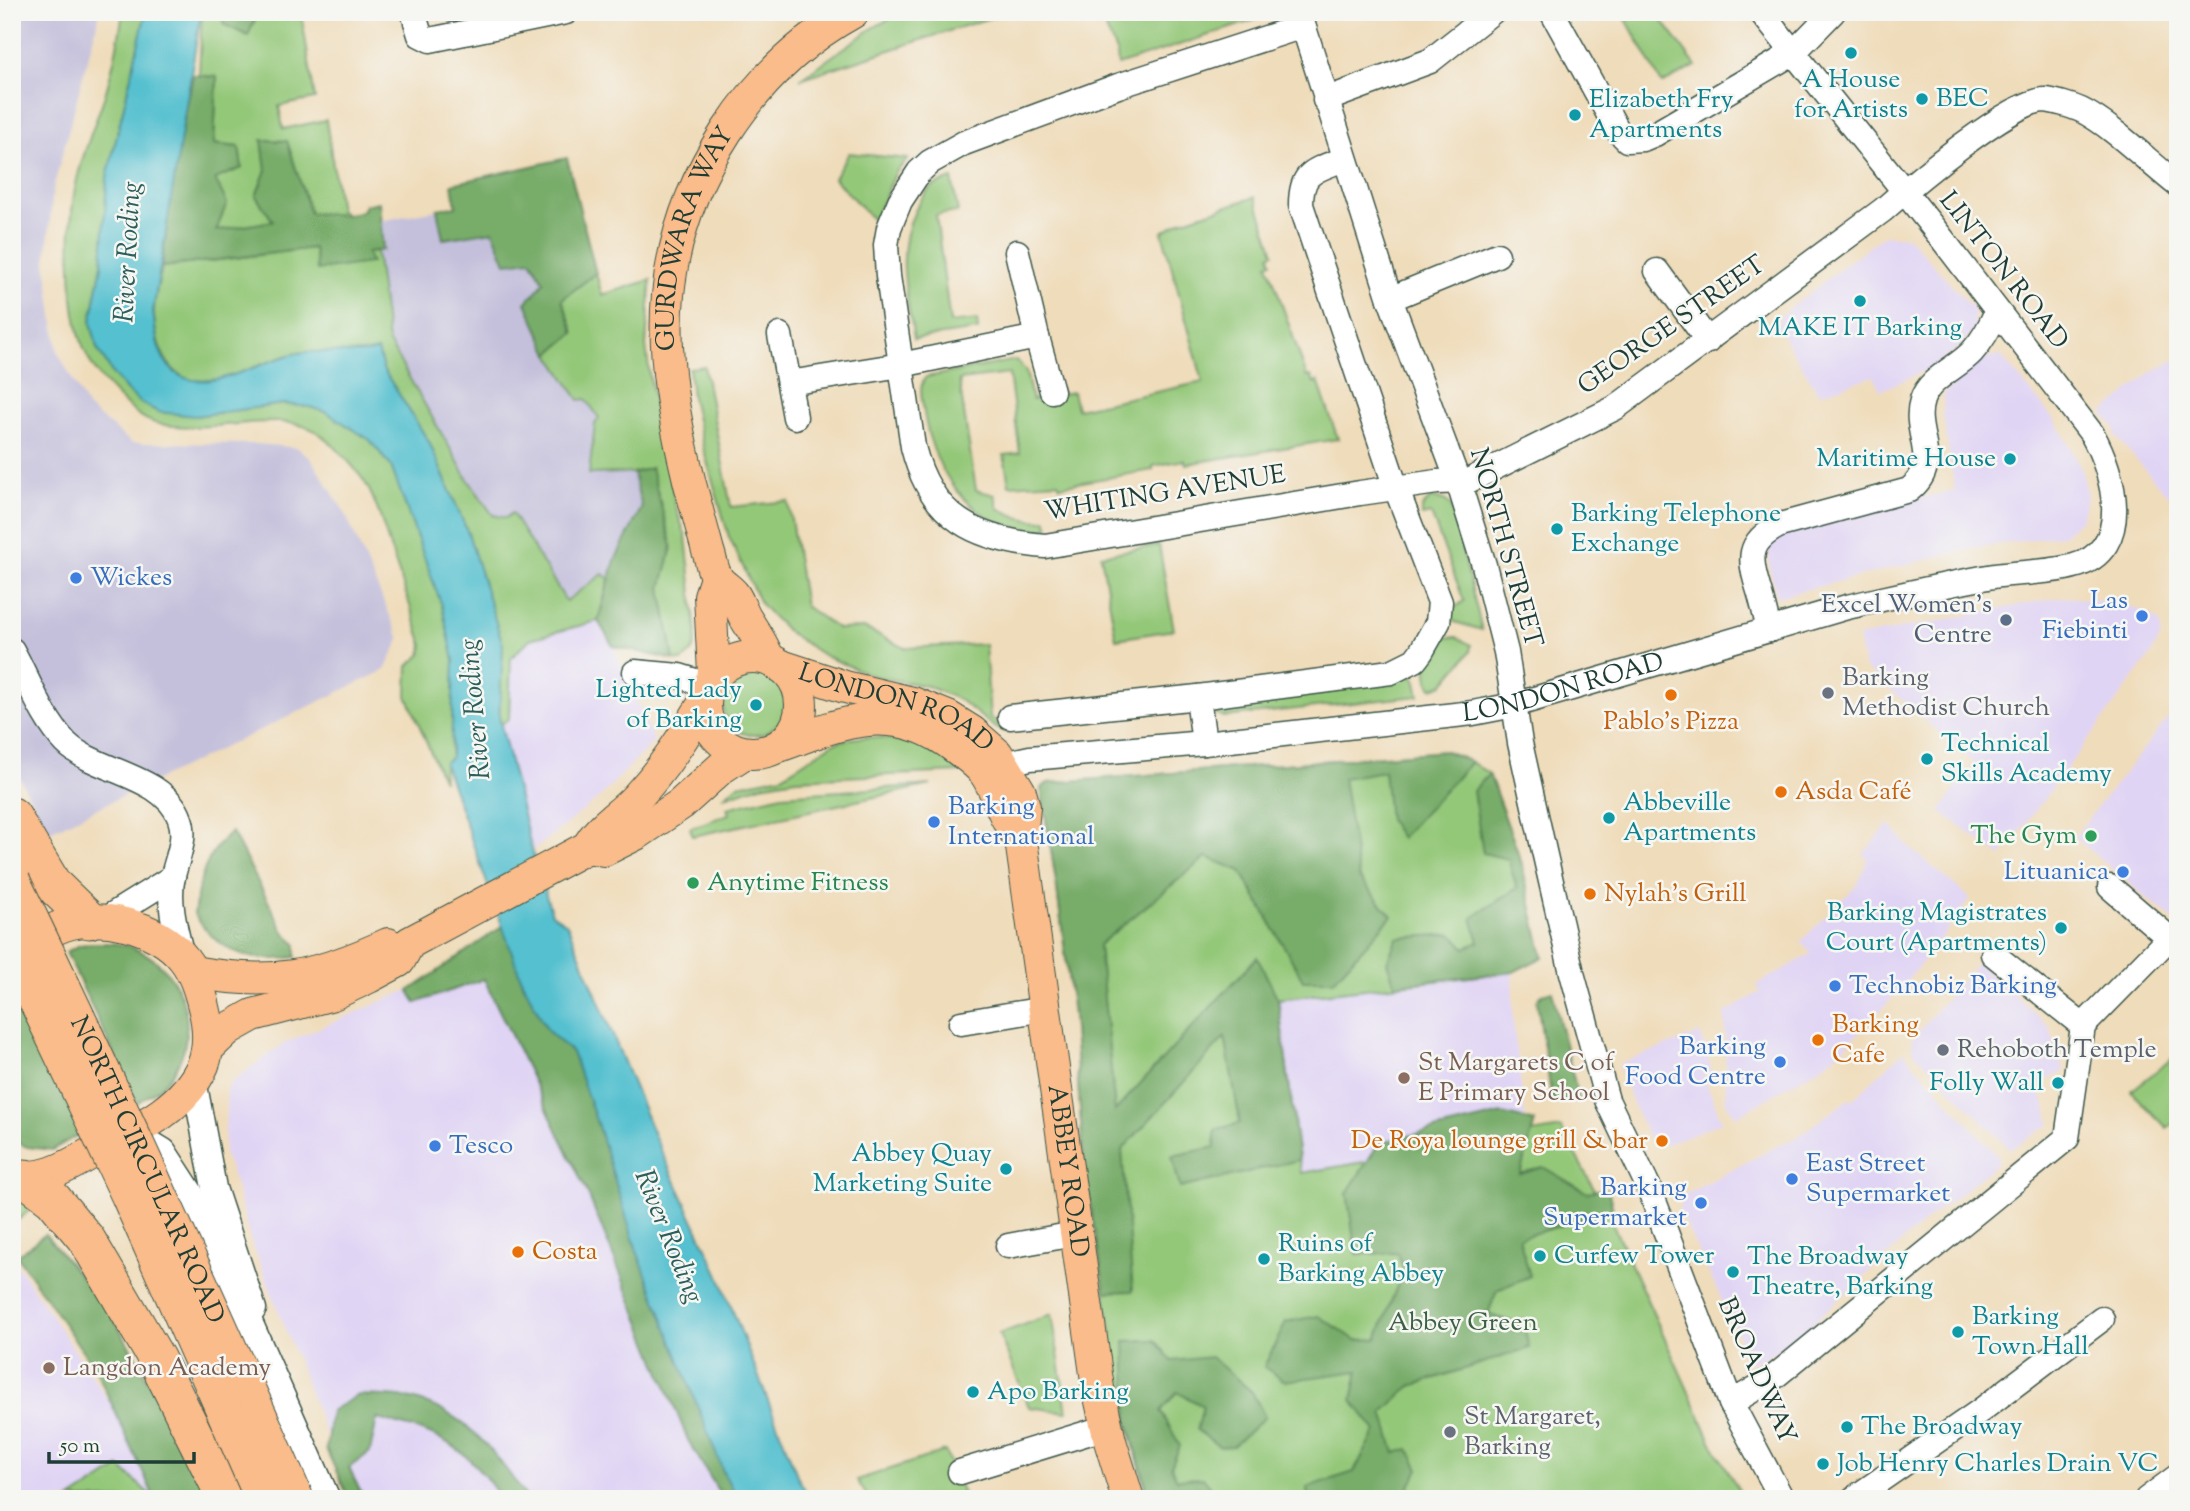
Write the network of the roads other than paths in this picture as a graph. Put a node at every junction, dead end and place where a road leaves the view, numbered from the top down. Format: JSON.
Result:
{"nodes":[{"id":1,"x":413,"y":12,"type":"edge"},
{"id":2,"x":566,"y":12,"type":"edge"},
{"id":3,"x":853,"y":12,"type":"edge"},
{"id":4,"x":1492,"y":12,"type":"edge"},
{"id":5,"x":1552,"y":12,"type":"edge"},
{"id":6,"x":1761,"y":12,"type":"edge"},
{"id":7,"x":1833,"y":12,"type":"edge"},
{"id":8,"x":1301,"y":19,"type":"edge"},
{"id":9,"x":1793,"y":53,"type":"junction"},
{"id":10,"x":1325,"y":100,"type":"junction"},
{"id":11,"x":1344,"y":159,"type":"junction"},
{"id":12,"x":2178,"y":185,"type":"edge"},
{"id":13,"x":1903,"y":192,"type":"junction"},
{"id":14,"x":1017,"y":252,"type":"dead end"},
{"id":15,"x":1497,"y":255,"type":"dead end"},
{"id":16,"x":1657,"y":271,"type":"dead end"},
{"id":17,"x":1390,"y":299,"type":"junction"},
{"id":18,"x":1997,"y":311,"type":"junction"},
{"id":19,"x":780,"y":335,"type":"dead end"},
{"id":20,"x":1037,"y":337,"type":"junction"},
{"id":21,"x":1708,"y":341,"type":"junction"},
{"id":22,"x":901,"y":365,"type":"junction"},
{"id":23,"x":789,"y":383,"type":"junction"},
{"id":24,"x":1052,"y":391,"type":"dead end"},
{"id":25,"x":794,"y":417,"type":"dead end"},
{"id":26,"x":1458,"y":481,"type":"junction"},
{"id":27,"x":1396,"y":488,"type":"junction"},
{"id":28,"x":2105,"y":546,"type":"joint"},
{"id":29,"x":716,"y":578,"type":"junction"},
{"id":30,"x":1769,"y":630,"type":"junction"},
{"id":31,"x":12,"y":650,"type":"edge"},
{"id":32,"x":774,"y":662,"type":"junction"},
{"id":33,"x":635,"y":672,"type":"dead end"},
{"id":34,"x":708,"y":688,"type":"junction"},
{"id":35,"x":1198,"y":696,"type":"junction"},
{"id":36,"x":1514,"y":705,"type":"junction"},
{"id":37,"x":1010,"y":717,"type":"dead end"},
{"id":38,"x":1204,"y":743,"type":"junction"},
{"id":39,"x":782,"y":745,"type":"junction"},
{"id":40,"x":744,"y":753,"type":"junction"},
{"id":41,"x":994,"y":768,"type":"junction"},
{"id":42,"x":12,"y":816,"type":"edge"},
{"id":43,"x":588,"y":847,"type":"junction"},
{"id":44,"x":173,"y":877,"type":"junction"},
{"id":45,"x":12,"y":882,"type":"edge"},
{"id":46,"x":2110,"y":887,"type":"dead end"},
{"id":47,"x":96,"y":920,"type":"junction"},
{"id":48,"x":409,"y":943,"type":"junction"},
{"id":49,"x":12,"y":947,"type":"edge"},
{"id":50,"x":1993,"y":954,"type":"dead end"},
{"id":51,"x":187,"y":964,"type":"junction"},
{"id":52,"x":12,"y":976,"type":"edge"},
{"id":53,"x":1044,"y":1009,"type":"junction"},
{"id":54,"x":961,"y":1023,"type":"dead end"},
{"id":55,"x":2083,"y":1026,"type":"junction"},
{"id":56,"x":208,"y":1048,"type":"junction"},
{"id":57,"x":194,"y":1080,"type":"junction"},
{"id":58,"x":133,"y":1132,"type":"junction"},
{"id":59,"x":17,"y":1177,"type":"edge"},
{"id":60,"x":1649,"y":1188,"type":"joint"},
{"id":61,"x":1075,"y":1234,"type":"junction"},
{"id":62,"x":1007,"y":1246,"type":"dead end"},
{"id":63,"x":248,"y":1317,"type":"junction"},
{"id":64,"x":2102,"y":1319,"type":"dead end"},
{"id":65,"x":1731,"y":1403,"type":"junction"},
{"id":66,"x":1107,"y":1427,"type":"junction"},
{"id":67,"x":960,"y":1472,"type":"dead end"},
{"id":68,"x":2178,"y":1476,"type":"edge"},
{"id":69,"x":2153,"y":1497,"type":"edge"},
{"id":70,"x":226,"y":1499,"type":"edge"},
{"id":71,"x":264,"y":1499,"type":"edge"},
{"id":72,"x":295,"y":1499,"type":"edge"},
{"id":73,"x":328,"y":1499,"type":"edge"},
{"id":74,"x":1128,"y":1499,"type":"edge"},
{"id":75,"x":1782,"y":1499,"type":"edge"},
{"id":76,"x":1853,"y":1499,"type":"edge"}],
"edges":[{"from":1,"to":2,"type":"street"},
{"from":3,"to":29,"type":"main road","name":"GURDWARA WAY"},
{"from":4,"to":10,"type":"street"},
{"from":5,"to":9,"type":"street"},
{"from":6,"to":9,"type":"street","name":"LINTON ROAD"},
{"from":7,"to":9,"type":"street"},
{"from":8,"to":10,"type":"street","name":"NORTH STREET"},
{"from":8,"to":22,"type":"street","name":"WHITING AVENUE"},
{"from":9,"to":13,"type":"street","name":"LINTON ROAD"},
{"from":10,"to":11,"type":"street","name":"NORTH STREET"},
{"from":11,"to":17,"type":"street","name":"NORTH STREET"},
{"from":11,"to":27,"type":"street"},
{"from":12,"to":13,"type":"street","name":"GEORGE STREET"},
{"from":13,"to":18,"type":"street","name":"LINTON ROAD"},
{"from":13,"to":21,"type":"street","name":"GEORGE STREET"},
{"from":14,"to":20,"type":"street"},
{"from":15,"to":17,"type":"street"},
{"from":16,"to":21,"type":"street"},
{"from":17,"to":26,"type":"street","name":"NORTH STREET"},
{"from":18,"to":28,"type":"street","name":"LINTON ROAD"},
{"from":18,"to":30,"type":"street"},
{"from":19,"to":23,"type":"street"},
{"from":20,"to":22,"type":"street"},
{"from":20,"to":24,"type":"street"},
{"from":21,"to":26,"type":"street","name":"GEORGE STREET"},
{"from":22,"to":23,"type":"street"},
{"from":22,"to":27,"type":"street","name":"WHITING AVENUE"},
{"from":23,"to":25,"type":"street"},
{"from":26,"to":27,"type":"street","name":"WHITING AVENUE"},
{"from":26,"to":36,"type":"street","name":"NORTH STREET"},
{"from":27,"to":35,"type":"street"},
{"from":28,"to":30,"type":"street","name":"LONDON ROAD"},
{"from":29,"to":32,"type":"main road","name":"GURDWARA WAY"},
{"from":29,"to":34,"type":"main road","name":"GURDWARA WAY"},
{"from":30,"to":36,"type":"street","name":"LONDON ROAD"},
{"from":31,"to":44,"type":"street"},
{"from":32,"to":34,"type":"main road"},
{"from":32,"to":39,"type":"main road"},
{"from":32,"to":41,"type":"main road","name":"LONDON ROAD"},
{"from":33,"to":34,"type":"street"},
{"from":34,"to":40,"type":"main road"},
{"from":34,"to":43,"type":"main road"},
{"from":35,"to":37,"type":"street"},
{"from":35,"to":38,"type":"street"},
{"from":36,"to":38,"type":"street","name":"LONDON ROAD"},
{"from":36,"to":60,"type":"street","name":"NORTH STREET"},
{"from":38,"to":41,"type":"street","name":"LONDON ROAD"},
{"from":39,"to":40,"type":"main road"},
{"from":39,"to":41,"type":"main road","name":"LONDON ROAD"},
{"from":40,"to":43,"type":"main road"},
{"from":41,"to":53,"type":"main road","name":"ABBEY ROAD"},
{"from":42,"to":47,"type":"highway"},
{"from":43,"to":48,"type":"main road"},
{"from":44,"to":47,"type":"street"},
{"from":44,"to":51,"type":"street"},
{"from":45,"to":72,"type":"highway","name":"NORTH CIRCULAR ROAD","bridge":true},
{"from":46,"to":55,"type":"street"},
{"from":47,"to":51,"type":"main road"},
{"from":47,"to":52,"type":"main road"},
{"from":48,"to":51,"type":"main road"},
{"from":48,"to":56,"type":"main road"},
{"from":49,"to":71,"type":"highway","name":"NORTH CIRCULAR ROAD","bridge":true},
{"from":50,"to":55,"type":"street"},
{"from":51,"to":56,"type":"main road"},
{"from":53,"to":54,"type":"street"},
{"from":53,"to":61,"type":"main road","name":"ABBEY ROAD"},
{"from":55,"to":65,"type":"street"},
{"from":56,"to":57,"type":"main road"},
{"from":57,"to":58,"type":"main road"},
{"from":57,"to":63,"type":"street"},
{"from":58,"to":59,"type":"main road"},
{"from":58,"to":63,"type":"street"},
{"from":59,"to":70,"type":"highway"},
{"from":60,"to":65,"type":"street","name":"BROADWAY"},
{"from":61,"to":62,"type":"street"},
{"from":61,"to":66,"type":"main road","name":"ABBEY ROAD"},
{"from":63,"to":73,"type":"street"},
{"from":64,"to":76,"type":"street"},
{"from":65,"to":75,"type":"street","name":"BROADWAY"},
{"from":66,"to":67,"type":"street"},
{"from":66,"to":74,"type":"main road","name":"ABBEY ROAD"},
{"from":68,"to":69,"type":"street"}]}
